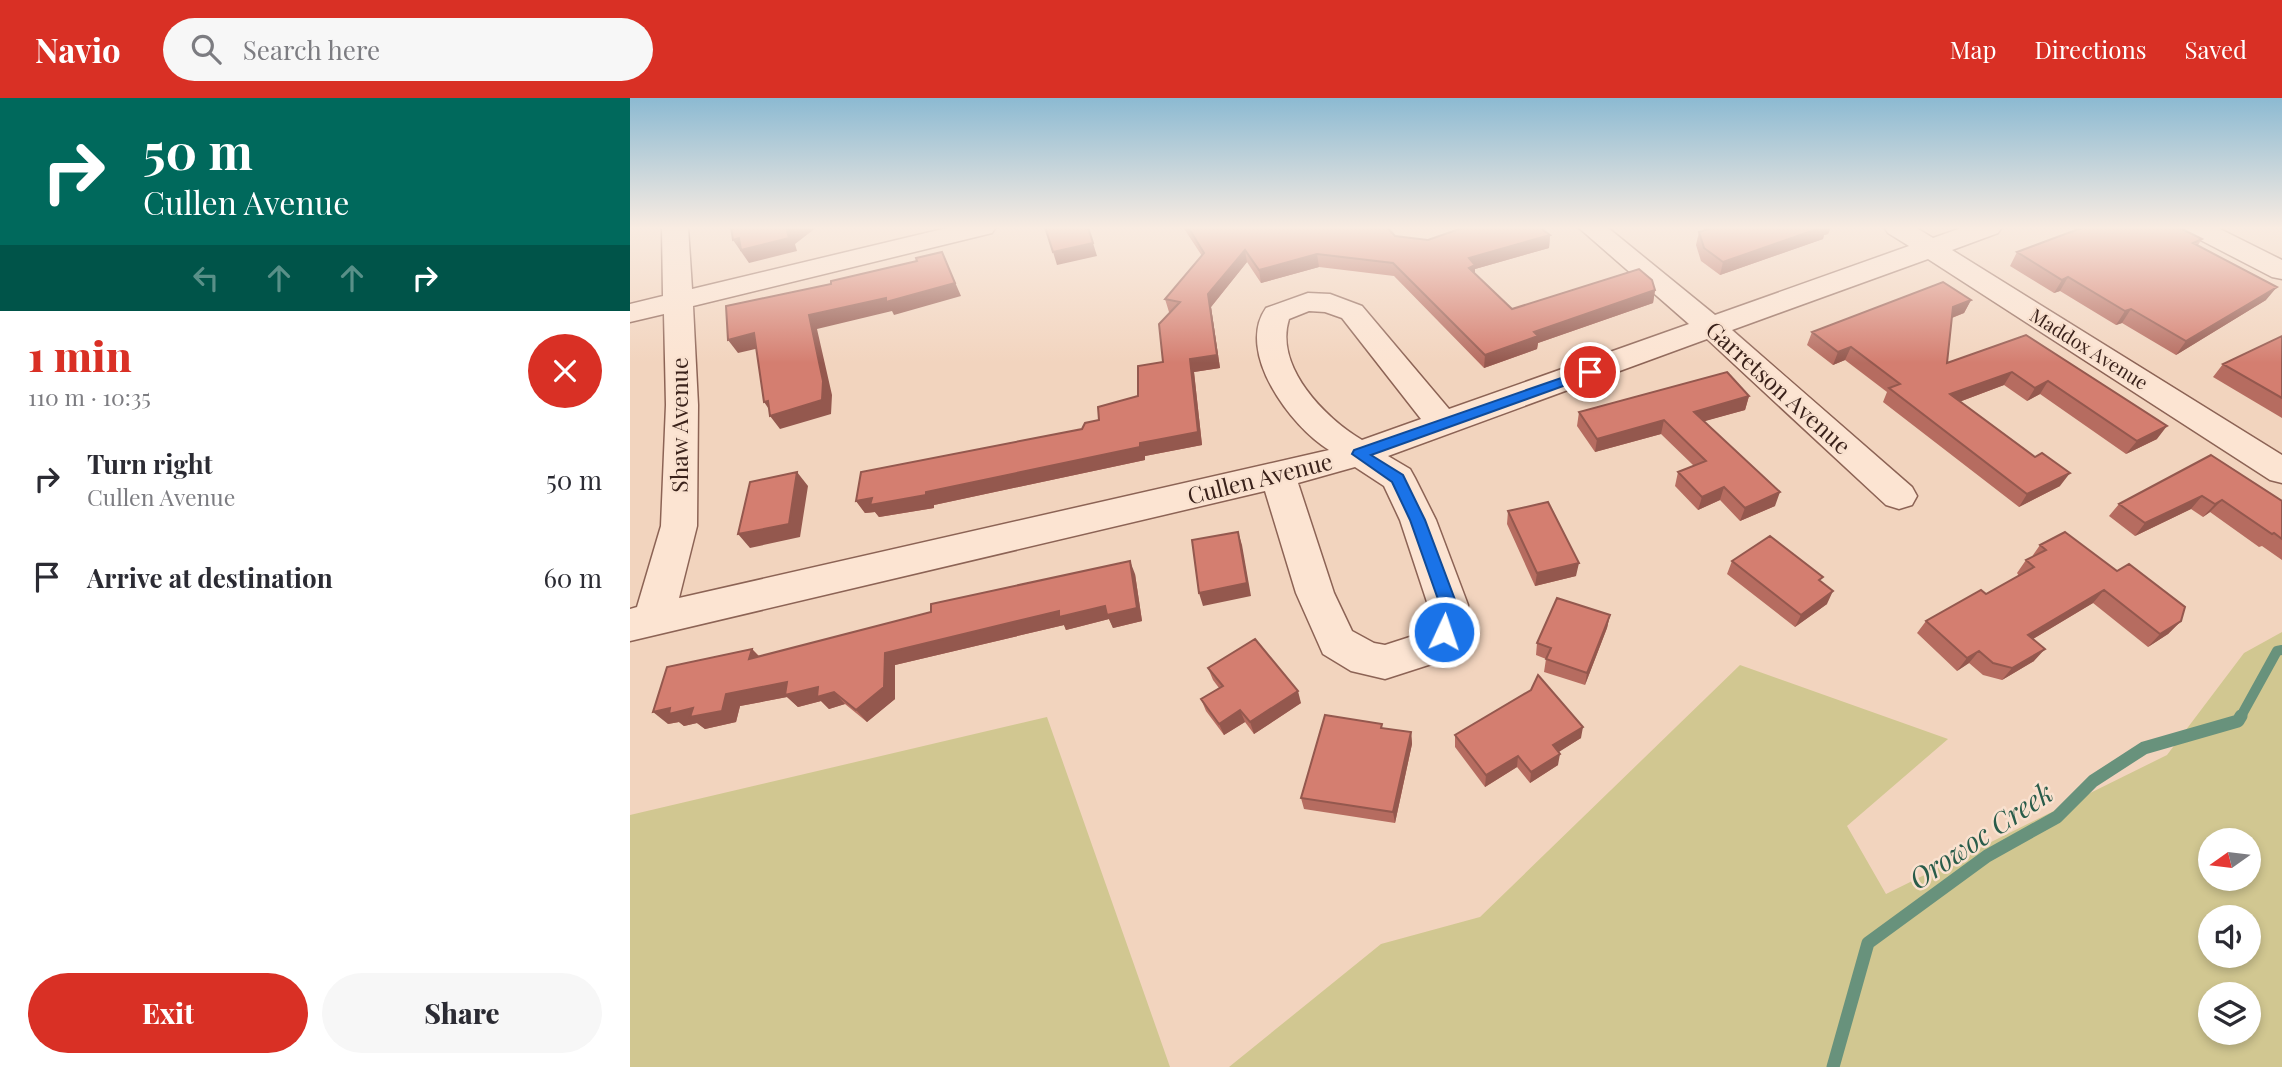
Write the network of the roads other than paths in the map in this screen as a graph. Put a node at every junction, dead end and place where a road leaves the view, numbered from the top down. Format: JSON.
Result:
{"nodes":[{"id":1,"x":677,"y":272,"type":"edge"},
{"id":2,"x":796,"y":272,"type":"edge"},
{"id":3,"x":1645,"y":272,"type":"edge"},
{"id":4,"x":1865,"y":272,"type":"edge"},
{"id":5,"x":1969,"y":272,"type":"edge"},
{"id":6,"x":678,"y":301,"type":"junction"},
{"id":7,"x":630,"y":313,"type":"edge"},
{"id":8,"x":1712,"y":328,"type":"junction"},
{"id":9,"x":1444,"y":425,"type":"junction"},
{"id":10,"x":1359,"y":454,"type":"junction"},
{"id":11,"x":2282,"y":471,"type":"edge"},
{"id":12,"x":1278,"y":477,"type":"junction"},
{"id":13,"x":1899,"y":496,"type":"dead end"},
{"id":14,"x":642,"y":622,"type":"edge"}],
"edges":[{"from":1,"to":6,"type":"street","name":"Shaw Avenue"},
{"from":2,"to":6,"type":"street"},
{"from":3,"to":8,"type":"street","name":"Garretson Avenue"},
{"from":4,"to":8,"type":"street","name":"Cullen Avenue"},
{"from":5,"to":11,"type":"street","name":"Maddox Avenue"},
{"from":6,"to":7,"type":"street"},
{"from":6,"to":14,"type":"street","name":"Shaw Avenue"},
{"from":8,"to":9,"type":"street","name":"Cullen Avenue"},
{"from":8,"to":13,"type":"street","name":"Garretson Avenue"},
{"from":9,"to":10,"type":"street","name":"Cullen Avenue"},
{"from":9,"to":10,"type":"street"},
{"from":10,"to":12,"type":"street","name":"Cullen Avenue"},
{"from":10,"to":12,"type":"street"},
{"from":12,"to":14,"type":"street","name":"Cullen Avenue"}]}
